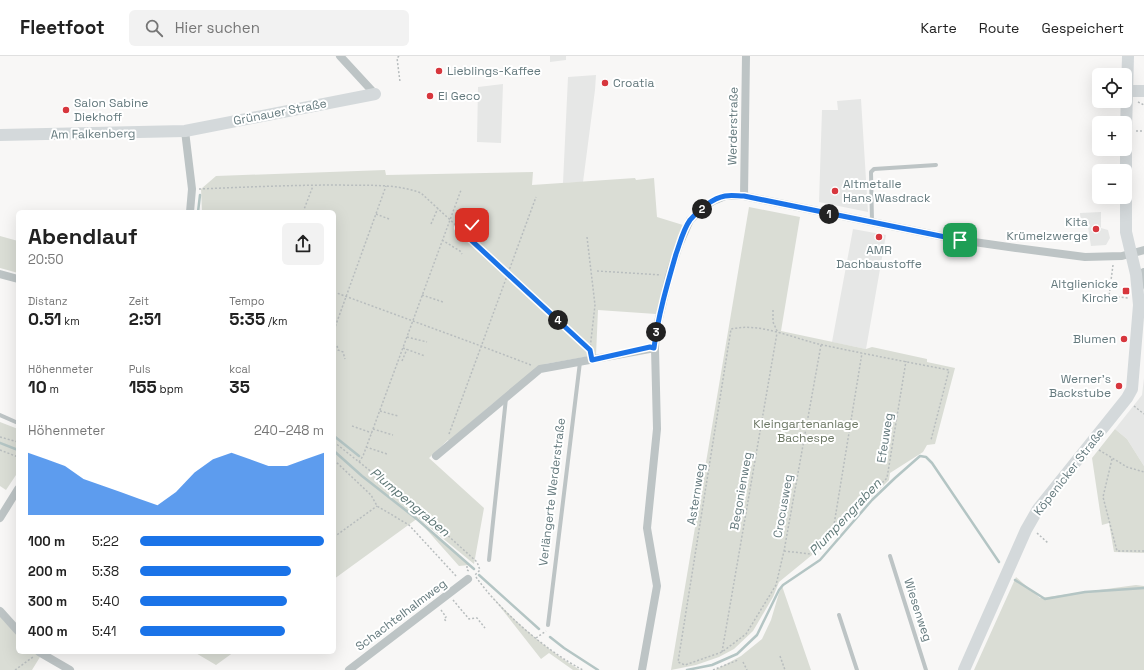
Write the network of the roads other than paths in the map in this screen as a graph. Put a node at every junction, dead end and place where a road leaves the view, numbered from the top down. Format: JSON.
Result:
{"nodes":[{"id":1,"x":340,"y":56,"type":"edge"},
{"id":2,"x":746,"y":56,"type":"edge"},
{"id":3,"x":1128,"y":56,"type":"edge"},
{"id":4,"x":1127,"y":68,"type":"edge"},
{"id":5,"x":375,"y":94,"type":"joint"},
{"id":6,"x":1126,"y":108,"type":"edge"},
{"id":7,"x":185,"y":131,"type":"junction"},
{"id":8,"x":0,"y":135,"type":"edge"},
{"id":9,"x":936,"y":165,"type":"dead end"},
{"id":10,"x":744,"y":196,"type":"junction"},
{"id":11,"x":190,"y":210,"type":"edge"},
{"id":12,"x":872,"y":223,"type":"junction"},
{"id":13,"x":1144,"y":250,"type":"edge"},
{"id":14,"x":1130,"y":253,"type":"junction"},
{"id":15,"x":1144,"y":272,"type":"edge"},
{"id":16,"x":0,"y":274,"type":"edge"},
{"id":17,"x":16,"y":278,"type":"edge"},
{"id":18,"x":1134,"y":295,"type":"junction"},
{"id":19,"x":654,"y":348,"type":"junction"},
{"id":20,"x":580,"y":362,"type":"junction"},
{"id":21,"x":506,"y":398,"type":"junction"},
{"id":22,"x":0,"y":415,"type":"edge"},
{"id":23,"x":16,"y":423,"type":"edge"},
{"id":24,"x":436,"y":456,"type":"dead end"},
{"id":25,"x":16,"y":492,"type":"edge"},
{"id":26,"x":0,"y":518,"type":"edge"},
{"id":27,"x":890,"y":556,"type":"dead end"},
{"id":28,"x":489,"y":560,"type":"dead end"},
{"id":29,"x":468,"y":577,"type":"road end"},
{"id":30,"x":0,"y":611,"type":"edge"},
{"id":31,"x":840,"y":614,"type":"dead end"},
{"id":32,"x":548,"y":625,"type":"road end"},
{"id":33,"x":16,"y":629,"type":"edge"},
{"id":34,"x":43,"y":654,"type":"edge"},
{"id":35,"x":70,"y":670,"type":"edge"},
{"id":36,"x":349,"y":670,"type":"edge"},
{"id":37,"x":642,"y":670,"type":"edge"},
{"id":38,"x":857,"y":670,"type":"edge"},
{"id":39,"x":926,"y":670,"type":"edge"},
{"id":40,"x":964,"y":670,"type":"edge"}],
"edges":[{"from":1,"to":5,"type":"street"},
{"from":2,"to":10,"type":"street","name":"Werderstraße"},
{"from":3,"to":4,"type":"main road","name":"Köpenicker Straße"},
{"from":5,"to":7,"type":"main road","name":"Grünauer Straße"},
{"from":6,"to":14,"type":"main road","name":"Köpenicker Straße"},
{"from":7,"to":8,"type":"main road","name":"Am Falkenberg"},
{"from":7,"to":11,"type":"street"},
{"from":9,"to":12,"type":"lane"},
{"from":10,"to":12,"type":"street"},
{"from":10,"to":19,"type":"street"},
{"from":12,"to":14,"type":"street"},
{"from":13,"to":14,"type":"street"},
{"from":14,"to":18,"type":"main road","name":"Köpenicker Straße"},
{"from":15,"to":18,"type":"street","name":"Köpenicker Straße"},
{"from":16,"to":17,"type":"street"},
{"from":18,"to":40,"type":"main road","name":"Köpenicker Straße"},
{"from":19,"to":20,"type":"street"},
{"from":19,"to":37,"type":"street"},
{"from":20,"to":21,"type":"street"},
{"from":20,"to":32,"type":"lane","name":"Verlängerte Werderstraße"},
{"from":21,"to":24,"type":"street"},
{"from":21,"to":28,"type":"lane"},
{"from":22,"to":23,"type":"lane"},
{"from":25,"to":26,"type":"street"},
{"from":27,"to":39,"type":"lane","name":"Wiesenweg"},
{"from":29,"to":36,"type":"street","name":"Schachtelhalmweg"},
{"from":30,"to":33,"type":"street"},
{"from":31,"to":38,"type":"lane"},
{"from":34,"to":35,"type":"street"}]}
